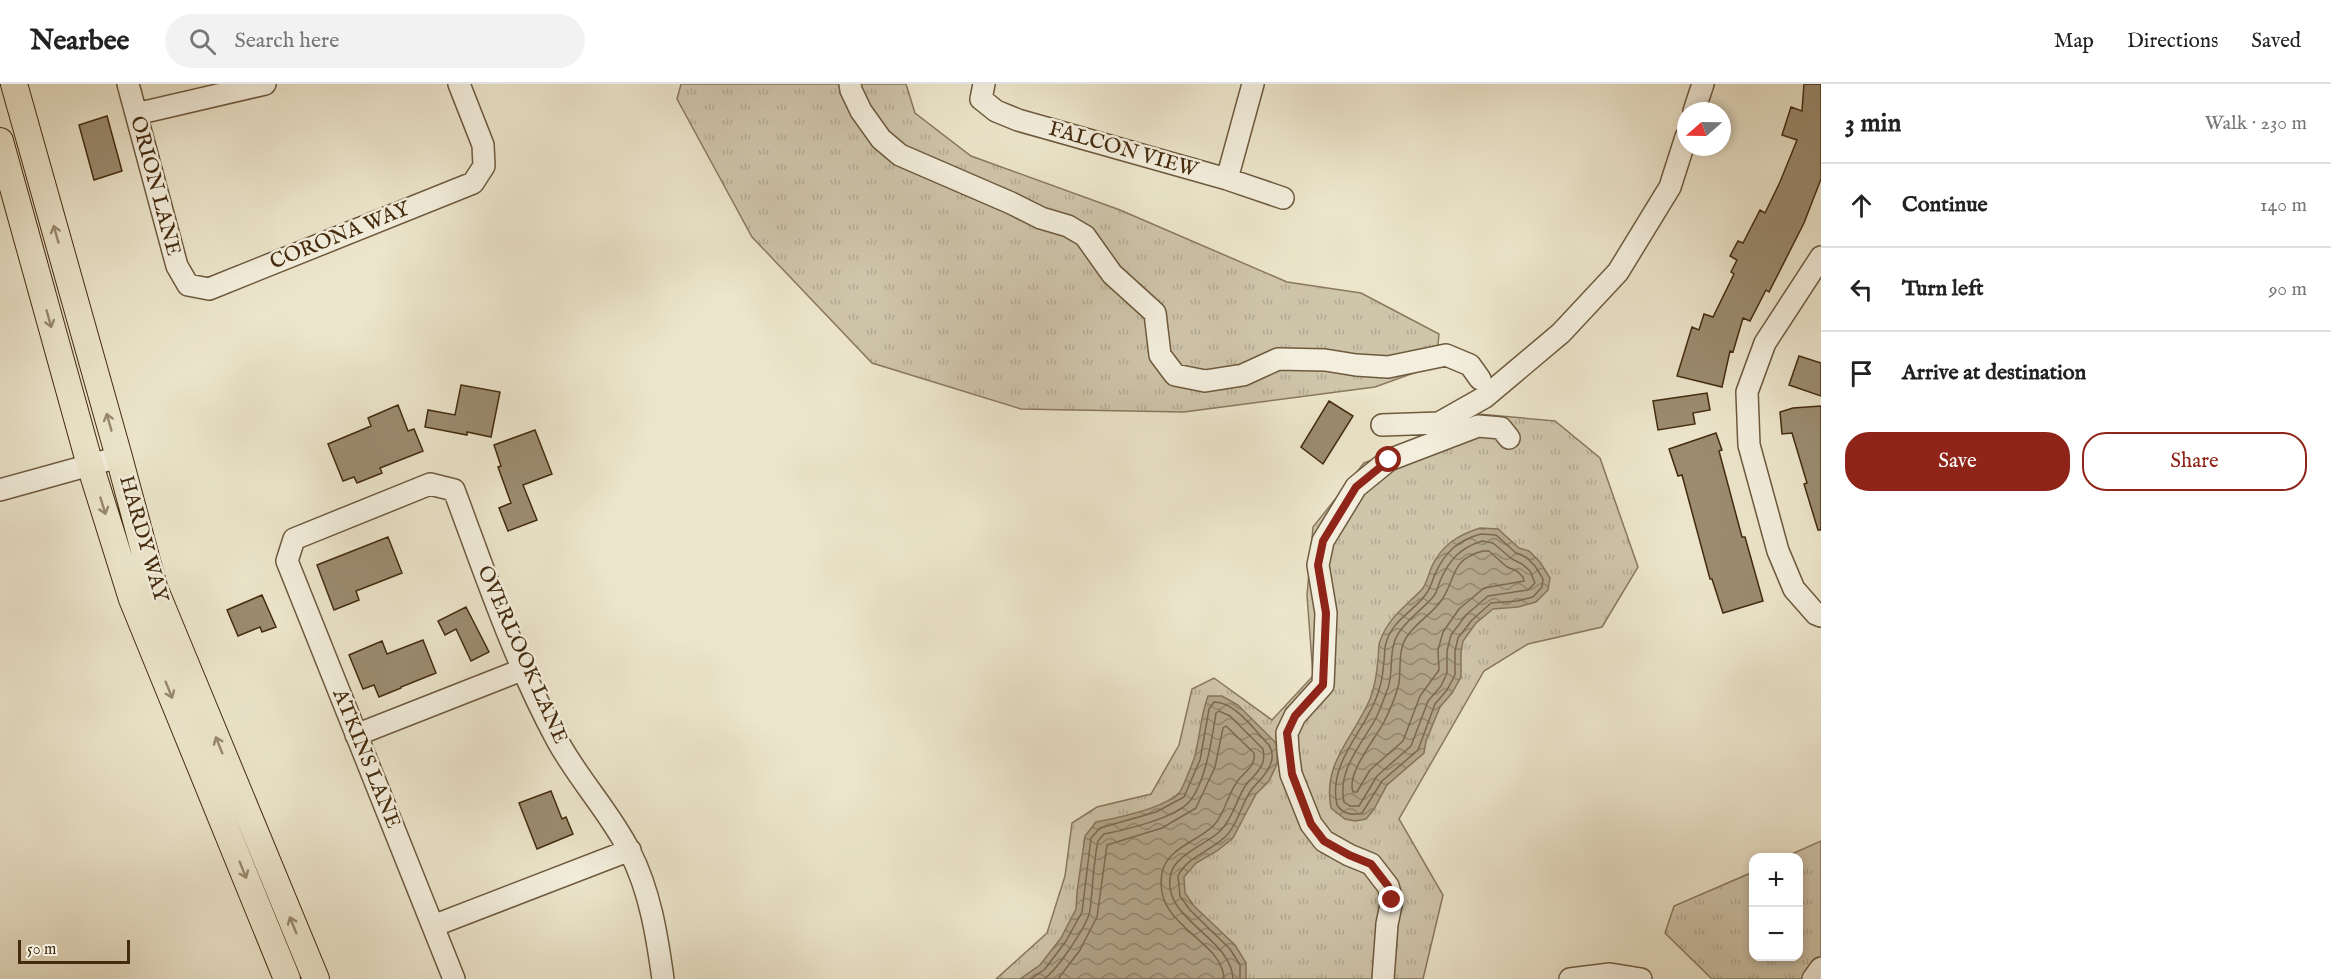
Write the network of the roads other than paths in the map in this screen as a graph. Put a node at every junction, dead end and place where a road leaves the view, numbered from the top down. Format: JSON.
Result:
{"nodes":[{"id":1,"x":14,"y":84,"type":"edge"},
{"id":2,"x":128,"y":84,"type":"edge"},
{"id":3,"x":265,"y":84,"type":"edge"},
{"id":4,"x":459,"y":84,"type":"edge"},
{"id":5,"x":850,"y":84,"type":"edge"},
{"id":6,"x":984,"y":84,"type":"edge"},
{"id":7,"x":1253,"y":84,"type":"edge"},
{"id":8,"x":1703,"y":84,"type":"edge"},
{"id":9,"x":1697,"y":102,"type":"edge"},
{"id":10,"x":136,"y":114,"type":"junction"},
{"id":11,"x":0,"y":141,"type":"edge"},
{"id":12,"x":1680,"y":156,"type":"edge"},
{"id":13,"x":1227,"y":179,"type":"junction"},
{"id":14,"x":1283,"y":198,"type":"dead end"},
{"id":15,"x":1821,"y":257,"type":"edge"},
{"id":16,"x":188,"y":285,"type":"joint"},
{"id":17,"x":1480,"y":379,"type":"dead end"},
{"id":18,"x":1382,"y":425,"type":"dead end"},
{"id":19,"x":1509,"y":438,"type":"dead end"},
{"id":20,"x":119,"y":457,"type":"junction"},
{"id":21,"x":90,"y":465,"type":"junction"},
{"id":22,"x":0,"y":490,"type":"edge"},
{"id":23,"x":454,"y":490,"type":"joint"},
{"id":24,"x":1821,"y":616,"type":"edge"},
{"id":25,"x":524,"y":669,"type":"junction"},
{"id":26,"x":356,"y":735,"type":"junction"},
{"id":27,"x":630,"y":850,"type":"junction"},
{"id":28,"x":433,"y":926,"type":"junction"},
{"id":29,"x":1821,"y":968,"type":"edge"},
{"id":30,"x":287,"y":979,"type":"edge"},
{"id":31,"x":316,"y":979,"type":"edge"},
{"id":32,"x":454,"y":979,"type":"edge"},
{"id":33,"x":663,"y":979,"type":"edge"},
{"id":34,"x":1383,"y":979,"type":"edge"},
{"id":35,"x":1570,"y":979,"type":"edge"},
{"id":36,"x":1641,"y":979,"type":"edge"},
{"id":37,"x":1813,"y":979,"type":"edge"}],
"edges":[{"from":20,"to":1,"type":"main road","name":"HARDY WAY","one_way":true},
{"from":2,"to":10,"type":"street","name":"ORION LANE"},
{"from":3,"to":10,"type":"street"},
{"from":4,"to":16,"type":"street","name":"CORONA WAY"},
{"from":5,"to":17,"type":"street"},
{"from":6,"to":13,"type":"street","name":"FALCON VIEW"},
{"from":7,"to":13,"type":"street"},
{"from":8,"to":9,"type":"street"},
{"from":10,"to":16,"type":"street","name":"ORION LANE"},
{"from":11,"to":21,"type":"main road","name":"HARDY WAY","one_way":true},
{"from":12,"to":18,"type":"street"},
{"from":13,"to":14,"type":"street","name":"FALCON VIEW"},
{"from":15,"to":24,"type":"street"},
{"from":19,"to":34,"type":"street"},
{"from":20,"to":21,"type":"street"},
{"from":31,"to":20,"type":"main road","name":"HARDY WAY","one_way":true},
{"from":21,"to":22,"type":"street"},
{"from":21,"to":30,"type":"main road","name":"HARDY WAY","one_way":true},
{"from":23,"to":25,"type":"street","name":"OVERLOOK LANE"},
{"from":23,"to":26,"type":"street","name":"ATKINS LANE"},
{"from":25,"to":26,"type":"street"},
{"from":25,"to":27,"type":"street","name":"OVERLOOK LANE"},
{"from":26,"to":28,"type":"street","name":"ATKINS LANE"},
{"from":27,"to":28,"type":"street"},
{"from":27,"to":33,"type":"street","name":"OVERLOOK LANE"},
{"from":28,"to":32,"type":"street","name":"ATKINS LANE"},
{"from":29,"to":37,"type":"street"},
{"from":35,"to":36,"type":"street"}]}
